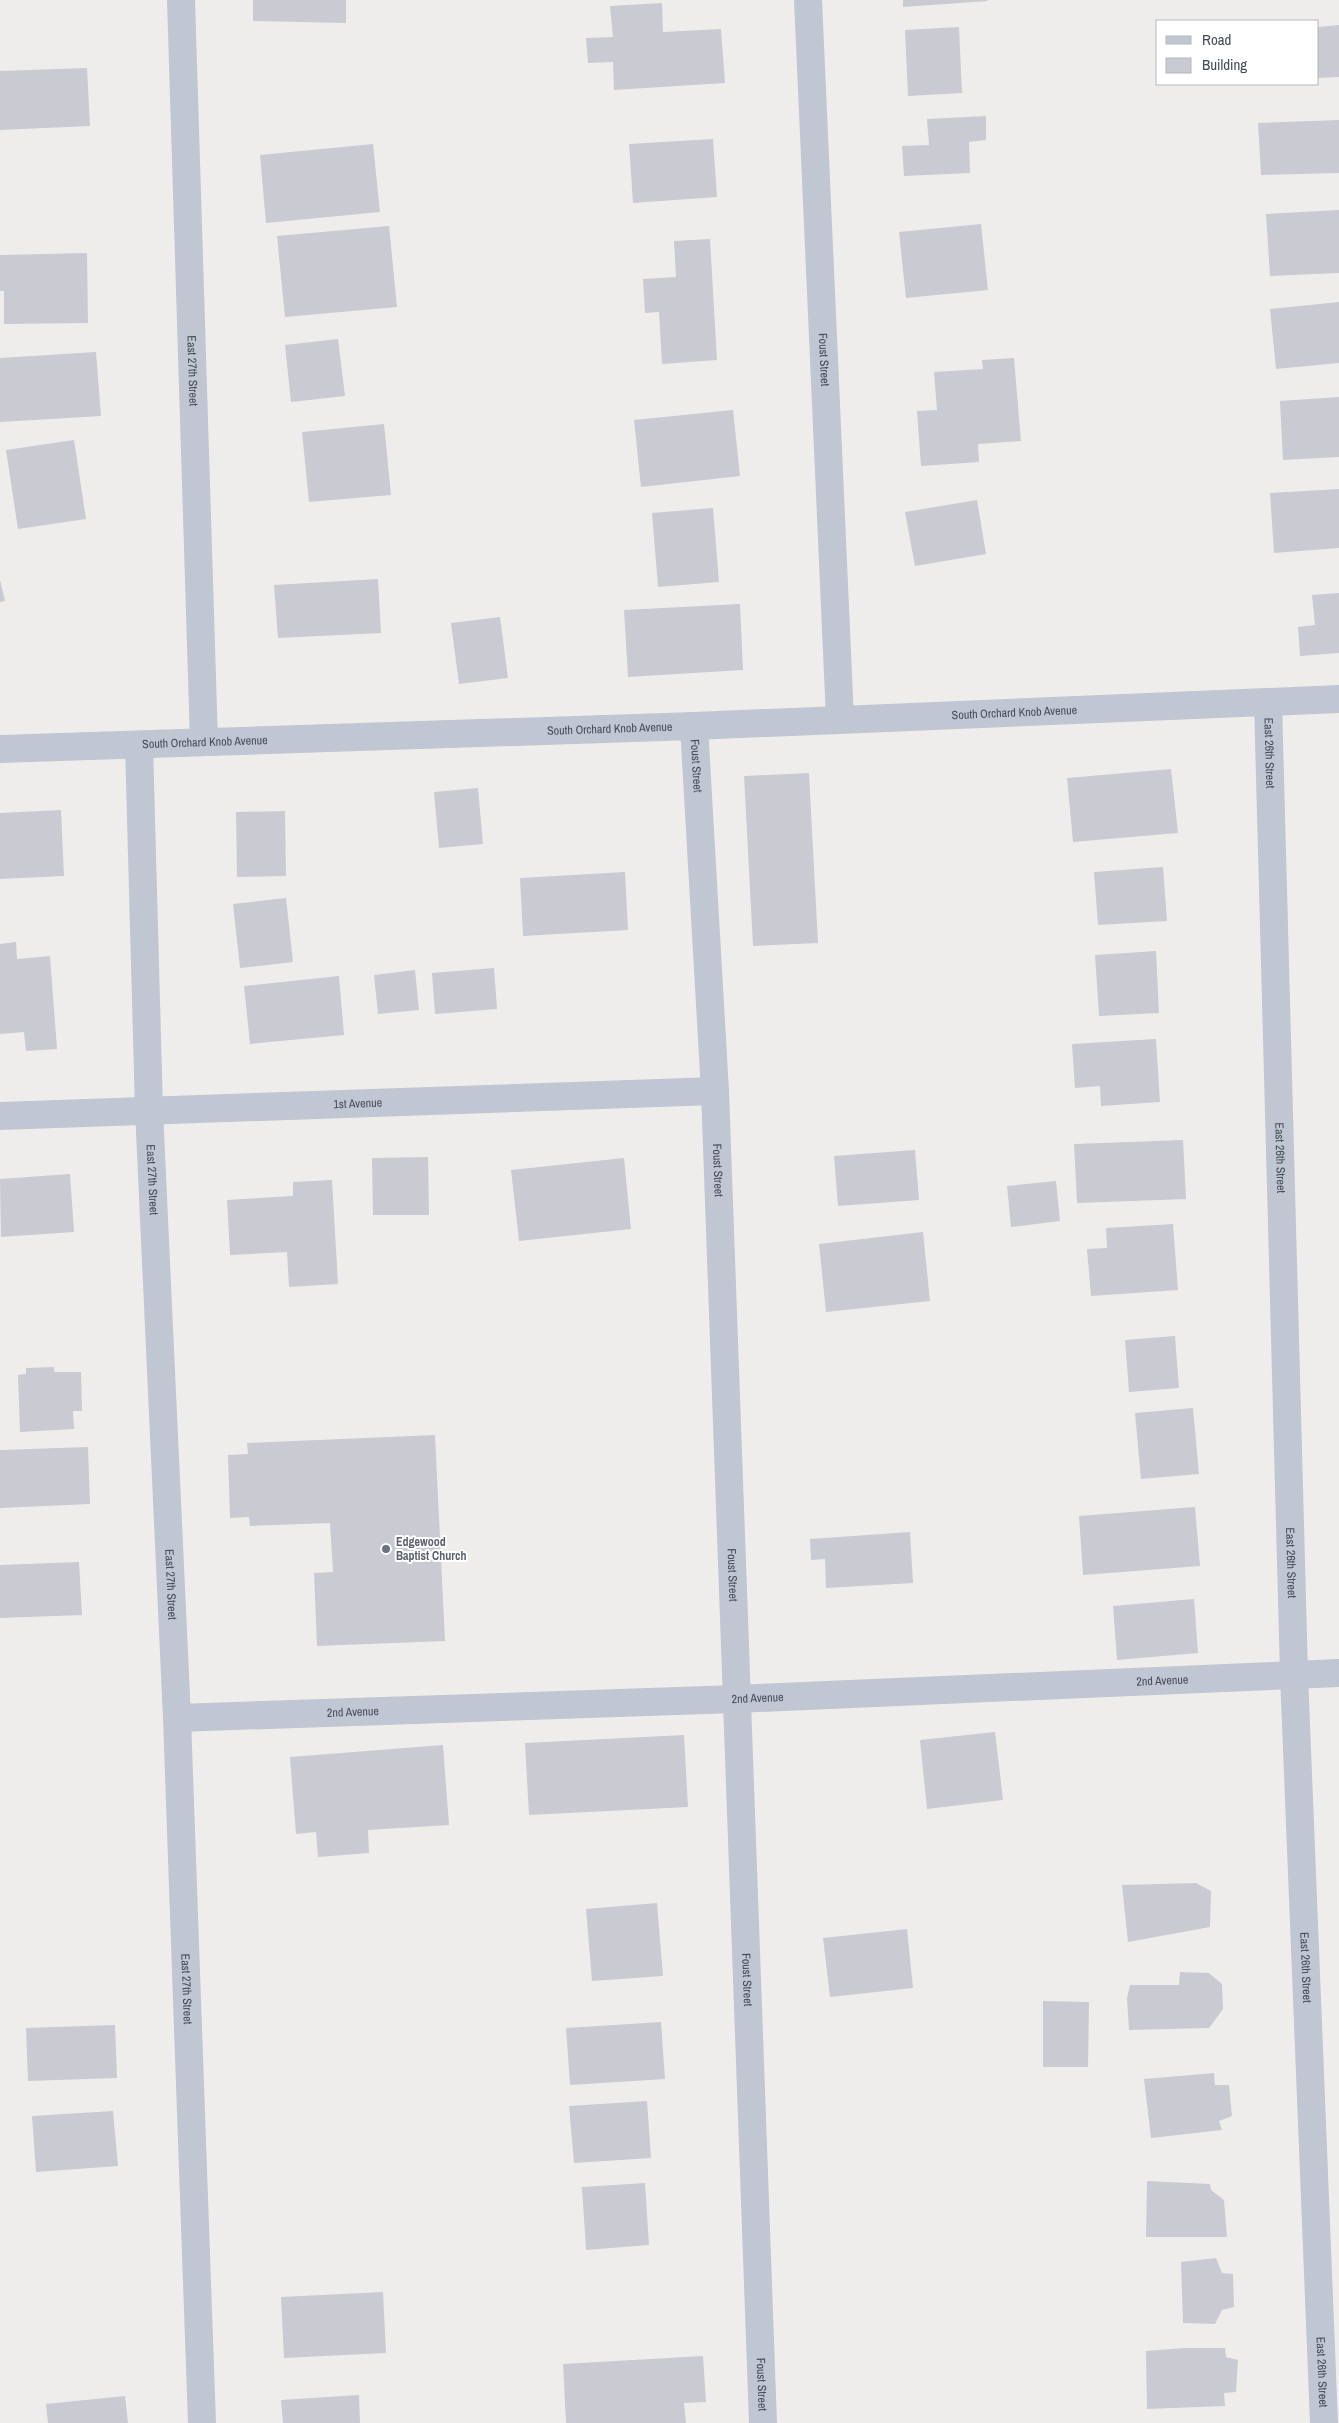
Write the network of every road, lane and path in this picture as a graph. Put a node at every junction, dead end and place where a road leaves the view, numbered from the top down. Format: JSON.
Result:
{"nodes":[{"id":1,"x":180,"y":0,"type":"edge"},
{"id":2,"x":808,"y":0,"type":"edge"},
{"id":3,"x":1339,"y":699,"type":"edge"},
{"id":4,"x":1268,"y":702,"type":"junction"},
{"id":5,"x":840,"y":718,"type":"junction"},
{"id":6,"x":694,"y":726,"type":"junction"},
{"id":7,"x":204,"y":742,"type":"junction"},
{"id":8,"x":139,"y":745,"type":"junction"},
{"id":9,"x":0,"y":749,"type":"edge"},
{"id":10,"x":715,"y":1091,"type":"junction"},
{"id":11,"x":149,"y":1110,"type":"junction"},
{"id":12,"x":0,"y":1116,"type":"edge"},
{"id":13,"x":1339,"y":1673,"type":"edge"},
{"id":14,"x":1294,"y":1674,"type":"junction"},
{"id":15,"x":736,"y":1699,"type":"junction"},
{"id":16,"x":177,"y":1718,"type":"junction"},
{"id":17,"x":202,"y":2423,"type":"edge"},
{"id":18,"x":763,"y":2423,"type":"edge"},
{"id":19,"x":1324,"y":2423,"type":"edge"}],
"edges":[{"from":1,"to":7,"type":"street","name":"East 27th Street"},
{"from":2,"to":5,"type":"street","name":"Foust Street"},
{"from":3,"to":4,"type":"street","name":"South Orchard Knob Avenue"},
{"from":4,"to":5,"type":"street","name":"South Orchard Knob Avenue"},
{"from":4,"to":14,"type":"street","name":"East 26th Street"},
{"from":5,"to":6,"type":"street","name":"South Orchard Knob Avenue"},
{"from":6,"to":7,"type":"street","name":"South Orchard Knob Avenue"},
{"from":6,"to":10,"type":"street","name":"Foust Street"},
{"from":7,"to":8,"type":"street","name":"South Orchard Knob Avenue"},
{"from":8,"to":9,"type":"street","name":"South Orchard Knob Avenue"},
{"from":8,"to":11,"type":"street","name":"East 27th Street"},
{"from":10,"to":11,"type":"street","name":"1st Avenue"},
{"from":10,"to":15,"type":"street","name":"Foust Street"},
{"from":11,"to":12,"type":"street","name":"1st Avenue"},
{"from":11,"to":16,"type":"street","name":"East 27th Street"},
{"from":13,"to":14,"type":"street","name":"2nd Avenue"},
{"from":14,"to":15,"type":"street","name":"2nd Avenue"},
{"from":14,"to":19,"type":"street","name":"East 26th Street"},
{"from":15,"to":16,"type":"street","name":"2nd Avenue"},
{"from":15,"to":18,"type":"street","name":"Foust Street"},
{"from":16,"to":17,"type":"street","name":"East 27th Street"}]}
